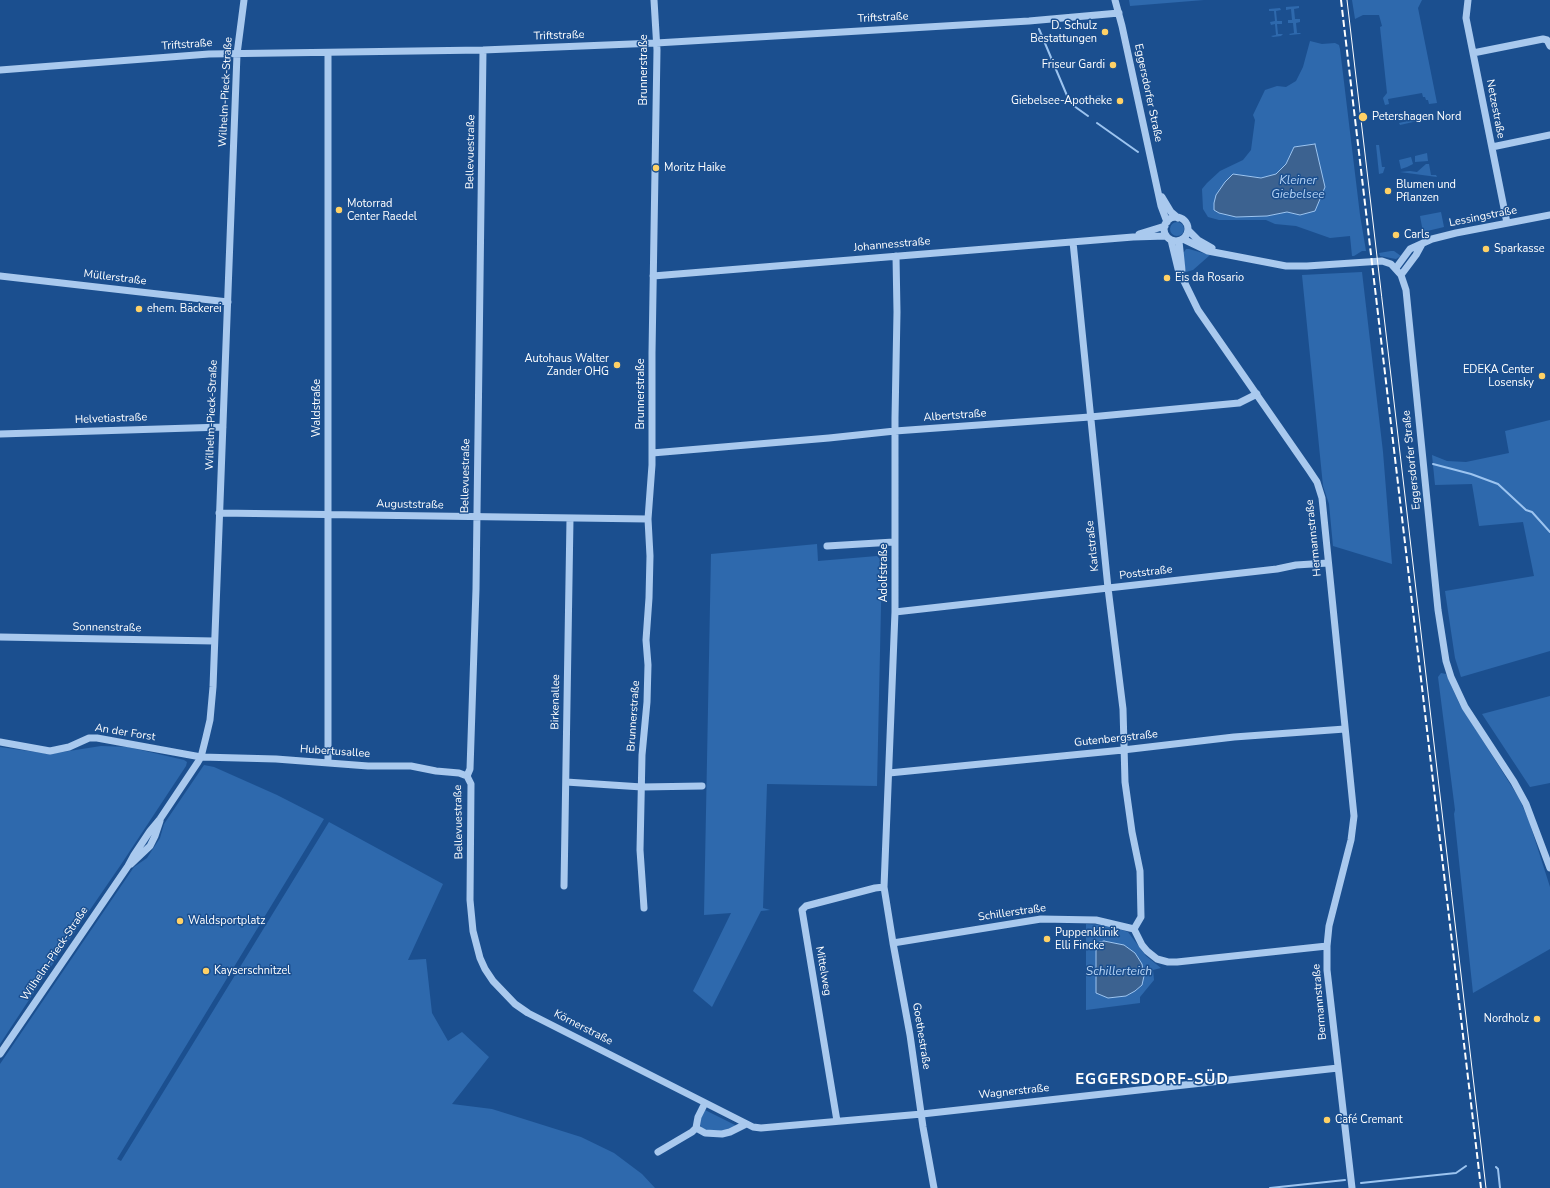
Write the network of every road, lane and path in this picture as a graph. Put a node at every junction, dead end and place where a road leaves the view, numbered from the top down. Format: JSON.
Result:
{"nodes":[{"id":1,"x":244,"y":0,"type":"edge"},
{"id":2,"x":654,"y":0,"type":"edge"},
{"id":3,"x":1115,"y":0,"type":"edge"},
{"id":4,"x":1468,"y":0,"type":"edge"},
{"id":5,"x":1119,"y":13,"type":"junction"},
{"id":6,"x":656,"y":42,"type":"junction"},
{"id":7,"x":1550,"y":46,"type":"edge"},
{"id":8,"x":483,"y":50,"type":"junction"},
{"id":9,"x":328,"y":53,"type":"junction"},
{"id":10,"x":1473,"y":53,"type":"junction"},
{"id":11,"x":237,"y":54,"type":"junction"},
{"id":12,"x":0,"y":70,"type":"edge"},
{"id":13,"x":1550,"y":135,"type":"edge"},
{"id":14,"x":1492,"y":147,"type":"junction"},
{"id":15,"x":1159,"y":192,"type":"junction"},
{"id":16,"x":1550,"y":215,"type":"edge"},
{"id":17,"x":1178,"y":218,"type":"junction"},
{"id":18,"x":1507,"y":223,"type":"junction"},
{"id":19,"x":1166,"y":224,"type":"junction"},
{"id":20,"x":1188,"y":230,"type":"junction"},
{"id":21,"x":1133,"y":237,"type":"junction"},
{"id":22,"x":1169,"y":238,"type":"junction"},
{"id":23,"x":1181,"y":240,"type":"junction"},
{"id":24,"x":1073,"y":242,"type":"junction"},
{"id":25,"x":1422,"y":244,"type":"junction"},
{"id":26,"x":1222,"y":252,"type":"junction"},
{"id":27,"x":896,"y":256,"type":"junction"},
{"id":28,"x":1396,"y":268,"type":"junction"},
{"id":29,"x":1181,"y":274,"type":"junction"},
{"id":30,"x":1401,"y":275,"type":"junction"},
{"id":31,"x":0,"y":276,"type":"edge"},
{"id":32,"x":653,"y":276,"type":"junction"},
{"id":33,"x":228,"y":302,"type":"junction"},
{"id":34,"x":1257,"y":394,"type":"junction"},
{"id":35,"x":1090,"y":417,"type":"junction"},
{"id":36,"x":222,"y":427,"type":"junction"},
{"id":37,"x":895,"y":431,"type":"junction"},
{"id":38,"x":0,"y":434,"type":"edge"},
{"id":39,"x":652,"y":453,"type":"junction"},
{"id":40,"x":219,"y":513,"type":"junction"},
{"id":41,"x":328,"y":515,"type":"junction"},
{"id":42,"x":477,"y":517,"type":"junction"},
{"id":43,"x":570,"y":519,"type":"junction"},
{"id":44,"x":648,"y":519,"type":"junction"},
{"id":45,"x":894,"y":542,"type":"junction"},
{"id":46,"x":827,"y":546,"type":"dead end"},
{"id":47,"x":1328,"y":563,"type":"junction"},
{"id":48,"x":1108,"y":588,"type":"junction"},
{"id":49,"x":895,"y":612,"type":"junction"},
{"id":50,"x":0,"y":637,"type":"edge"},
{"id":51,"x":214,"y":641,"type":"junction"},
{"id":52,"x":1345,"y":729,"type":"junction"},
{"id":53,"x":0,"y":742,"type":"edge"},
{"id":54,"x":1124,"y":750,"type":"junction"},
{"id":55,"x":201,"y":757,"type":"junction"},
{"id":56,"x":328,"y":763,"type":"junction"},
{"id":57,"x":889,"y":773,"type":"junction"},
{"id":58,"x":467,"y":776,"type":"junction"},
{"id":59,"x":566,"y":782,"type":"junction"},
{"id":60,"x":702,"y":786,"type":"dead end"},
{"id":61,"x":642,"y":787,"type":"junction"},
{"id":62,"x":1354,"y":816,"type":"joint"},
{"id":63,"x":1549,"y":859,"type":"edge"},
{"id":64,"x":1550,"y":868,"type":"edge"},
{"id":65,"x":564,"y":886,"type":"dead end"},
{"id":66,"x":884,"y":888,"type":"junction"},
{"id":67,"x":470,"y":900,"type":"joint"},
{"id":68,"x":644,"y":908,"type":"dead end"},
{"id":69,"x":1134,"y":929,"type":"junction"},
{"id":70,"x":893,"y":943,"type":"junction"},
{"id":71,"x":1327,"y":946,"type":"junction"},
{"id":72,"x":0,"y":1054,"type":"edge"},
{"id":73,"x":1338,"y":1068,"type":"junction"},
{"id":74,"x":705,"y":1103,"type":"junction"},
{"id":75,"x":922,"y":1114,"type":"junction"},
{"id":76,"x":837,"y":1121,"type":"junction"},
{"id":77,"x":746,"y":1124,"type":"junction"},
{"id":78,"x":696,"y":1128,"type":"junction"},
{"id":79,"x":658,"y":1152,"type":"dead end"},
{"id":80,"x":934,"y":1188,"type":"edge"},
{"id":81,"x":1352,"y":1188,"type":"edge"}],
"edges":[{"from":1,"to":11,"type":"street","name":"Wilhelm-Pieck-Straße"},
{"from":2,"to":6,"type":"street","name":"Brunnerstraße"},
{"from":3,"to":5,"type":"street","name":"Eggersdorfer Straße"},
{"from":4,"to":10,"type":"street","name":"Netzestraße"},
{"from":5,"to":6,"type":"street","name":"Triftstraße"},
{"from":5,"to":15,"type":"street","name":"Eggersdorfer Straße"},
{"from":6,"to":8,"type":"street","name":"Triftstraße"},
{"from":6,"to":32,"type":"street","name":"Brunnerstraße"},
{"from":7,"to":10,"type":"street"},
{"from":8,"to":9,"type":"street","name":"Triftstraße"},
{"from":8,"to":42,"type":"street","name":"Bellevuestraße"},
{"from":9,"to":11,"type":"street","name":"Triftstraße"},
{"from":9,"to":41,"type":"street","name":"Waldstraße"},
{"from":10,"to":14,"type":"street","name":"Netzestraße"},
{"from":11,"to":12,"type":"street","name":"Triftstraße"},
{"from":11,"to":33,"type":"street","name":"Wilhelm-Pieck-Straße"},
{"from":13,"to":14,"type":"street"},
{"from":14,"to":18,"type":"street","name":"Netzestraße"},
{"from":15,"to":17,"type":"street","name":"Eggersdorfer Straße"},
{"from":15,"to":19,"type":"street","name":"Eggersdorfer Straße"},
{"from":16,"to":18,"type":"street","name":"Lessingstraße"},
{"from":17,"to":19,"type":"street"},
{"from":17,"to":20,"type":"street"},
{"from":18,"to":25,"type":"street","name":"Lessingstraße"},
{"from":19,"to":21,"type":"street","name":"Johannesstraße"},
{"from":19,"to":22,"type":"street"},
{"from":20,"to":23,"type":"street"},
{"from":20,"to":26,"type":"street"},
{"from":21,"to":22,"type":"street","name":"Johannesstraße"},
{"from":21,"to":24,"type":"street","name":"Johannesstraße"},
{"from":22,"to":23,"type":"street"},
{"from":22,"to":29,"type":"street","name":"Hermannstraße"},
{"from":23,"to":26,"type":"street"},
{"from":23,"to":29,"type":"street","name":"Hermannstraße"},
{"from":24,"to":27,"type":"street","name":"Johannesstraße"},
{"from":24,"to":35,"type":"street","name":"Karlstraße"},
{"from":25,"to":28,"type":"street","name":"Lessingstraße"},
{"from":25,"to":30,"type":"street"},
{"from":26,"to":28,"type":"street"},
{"from":27,"to":32,"type":"street","name":"Johannesstraße"},
{"from":27,"to":37,"type":"street","name":"Adolfstraße"},
{"from":28,"to":30,"type":"street","name":"Eggersdorfer Straße"},
{"from":29,"to":34,"type":"street","name":"Hermannstraße"},
{"from":30,"to":63,"type":"street","name":"Eggersdorfer Straße"},
{"from":31,"to":33,"type":"street","name":"Müllerstraße"},
{"from":32,"to":39,"type":"street","name":"Brunnerstraße"},
{"from":33,"to":36,"type":"street","name":"Wilhelm-Pieck-Straße"},
{"from":34,"to":35,"type":"street","name":"Albertstraße"},
{"from":34,"to":47,"type":"street","name":"Hermannstraße"},
{"from":35,"to":37,"type":"street","name":"Albertstraße"},
{"from":35,"to":48,"type":"street","name":"Karlstraße"},
{"from":36,"to":38,"type":"street","name":"Helvetiastraße"},
{"from":36,"to":40,"type":"street","name":"Wilhelm-Pieck-Straße"},
{"from":37,"to":39,"type":"street","name":"Albertstraße"},
{"from":37,"to":45,"type":"street","name":"Adolfstraße"},
{"from":39,"to":44,"type":"street","name":"Brunnerstraße"},
{"from":40,"to":41,"type":"street","name":"Auguststraße"},
{"from":40,"to":51,"type":"street","name":"Wilhelm-Pieck-Straße"},
{"from":41,"to":42,"type":"street","name":"Auguststraße"},
{"from":41,"to":56,"type":"street","name":"Waldstraße"},
{"from":42,"to":43,"type":"street","name":"Auguststraße"},
{"from":42,"to":58,"type":"street","name":"Bellevuestraße"},
{"from":43,"to":44,"type":"street","name":"Auguststraße"},
{"from":43,"to":59,"type":"street","name":"Birkenallee"},
{"from":44,"to":61,"type":"street","name":"Brunnerstraße"},
{"from":45,"to":46,"type":"street"},
{"from":45,"to":49,"type":"street","name":"Adolfstraße"},
{"from":47,"to":48,"type":"street","name":"Poststraße"},
{"from":47,"to":52,"type":"street","name":"Hermannstraße"},
{"from":48,"to":49,"type":"street","name":"Poststraße"},
{"from":48,"to":54,"type":"street","name":"Karlstraße"},
{"from":49,"to":57,"type":"street","name":"Adolfstraße"},
{"from":50,"to":51,"type":"street","name":"Sonnenstraße"},
{"from":51,"to":55,"type":"street","name":"Wilhelm-Pieck-Straße"},
{"from":52,"to":54,"type":"street","name":"Gutenbergstraße"},
{"from":52,"to":62,"type":"street","name":"Hermannstraße"},
{"from":53,"to":55,"type":"street","name":"An der Forst"},
{"from":54,"to":57,"type":"street","name":"Gutenbergstraße"},
{"from":54,"to":69,"type":"street","name":"Karlstraße"},
{"from":55,"to":56,"type":"street","name":"Hubertusallee"},
{"from":55,"to":72,"type":"street","name":"Wilhelm-Pieck-Straße"},
{"from":56,"to":58,"type":"street","name":"Hubertusallee"},
{"from":57,"to":66,"type":"street","name":"Adolfstraße"},
{"from":58,"to":67,"type":"street","name":"Bellevuestraße"},
{"from":59,"to":61,"type":"street"},
{"from":59,"to":65,"type":"street","name":"Birkenallee"},
{"from":60,"to":61,"type":"street"},
{"from":61,"to":68,"type":"street","name":"Brunnerstraße"},
{"from":62,"to":71,"type":"street","name":"Bermannstraße"},
{"from":63,"to":64,"type":"street","name":"Eggersdorfer Straße"},
{"from":66,"to":70,"type":"street","name":"Goethestraße"},
{"from":66,"to":76,"type":"street","name":"Mittelweg"},
{"from":67,"to":74,"type":"street","name":"Körnerstraße"},
{"from":69,"to":70,"type":"street","name":"Schillerstraße"},
{"from":69,"to":71,"type":"street"},
{"from":70,"to":75,"type":"street","name":"Goethestraße"},
{"from":71,"to":73,"type":"street","name":"Bermannstraße"},
{"from":73,"to":75,"type":"street","name":"Wagnerstraße"},
{"from":73,"to":81,"type":"street","name":"Bermannstraße"},
{"from":74,"to":77,"type":"street","name":"Körnerstraße"},
{"from":74,"to":78,"type":"street"},
{"from":75,"to":76,"type":"street","name":"Wagnerstraße"},
{"from":75,"to":80,"type":"street","name":"Goethestraße"},
{"from":76,"to":77,"type":"street","name":"Wagnerstraße"},
{"from":77,"to":78,"type":"street"},
{"from":78,"to":79,"type":"street"}]}
